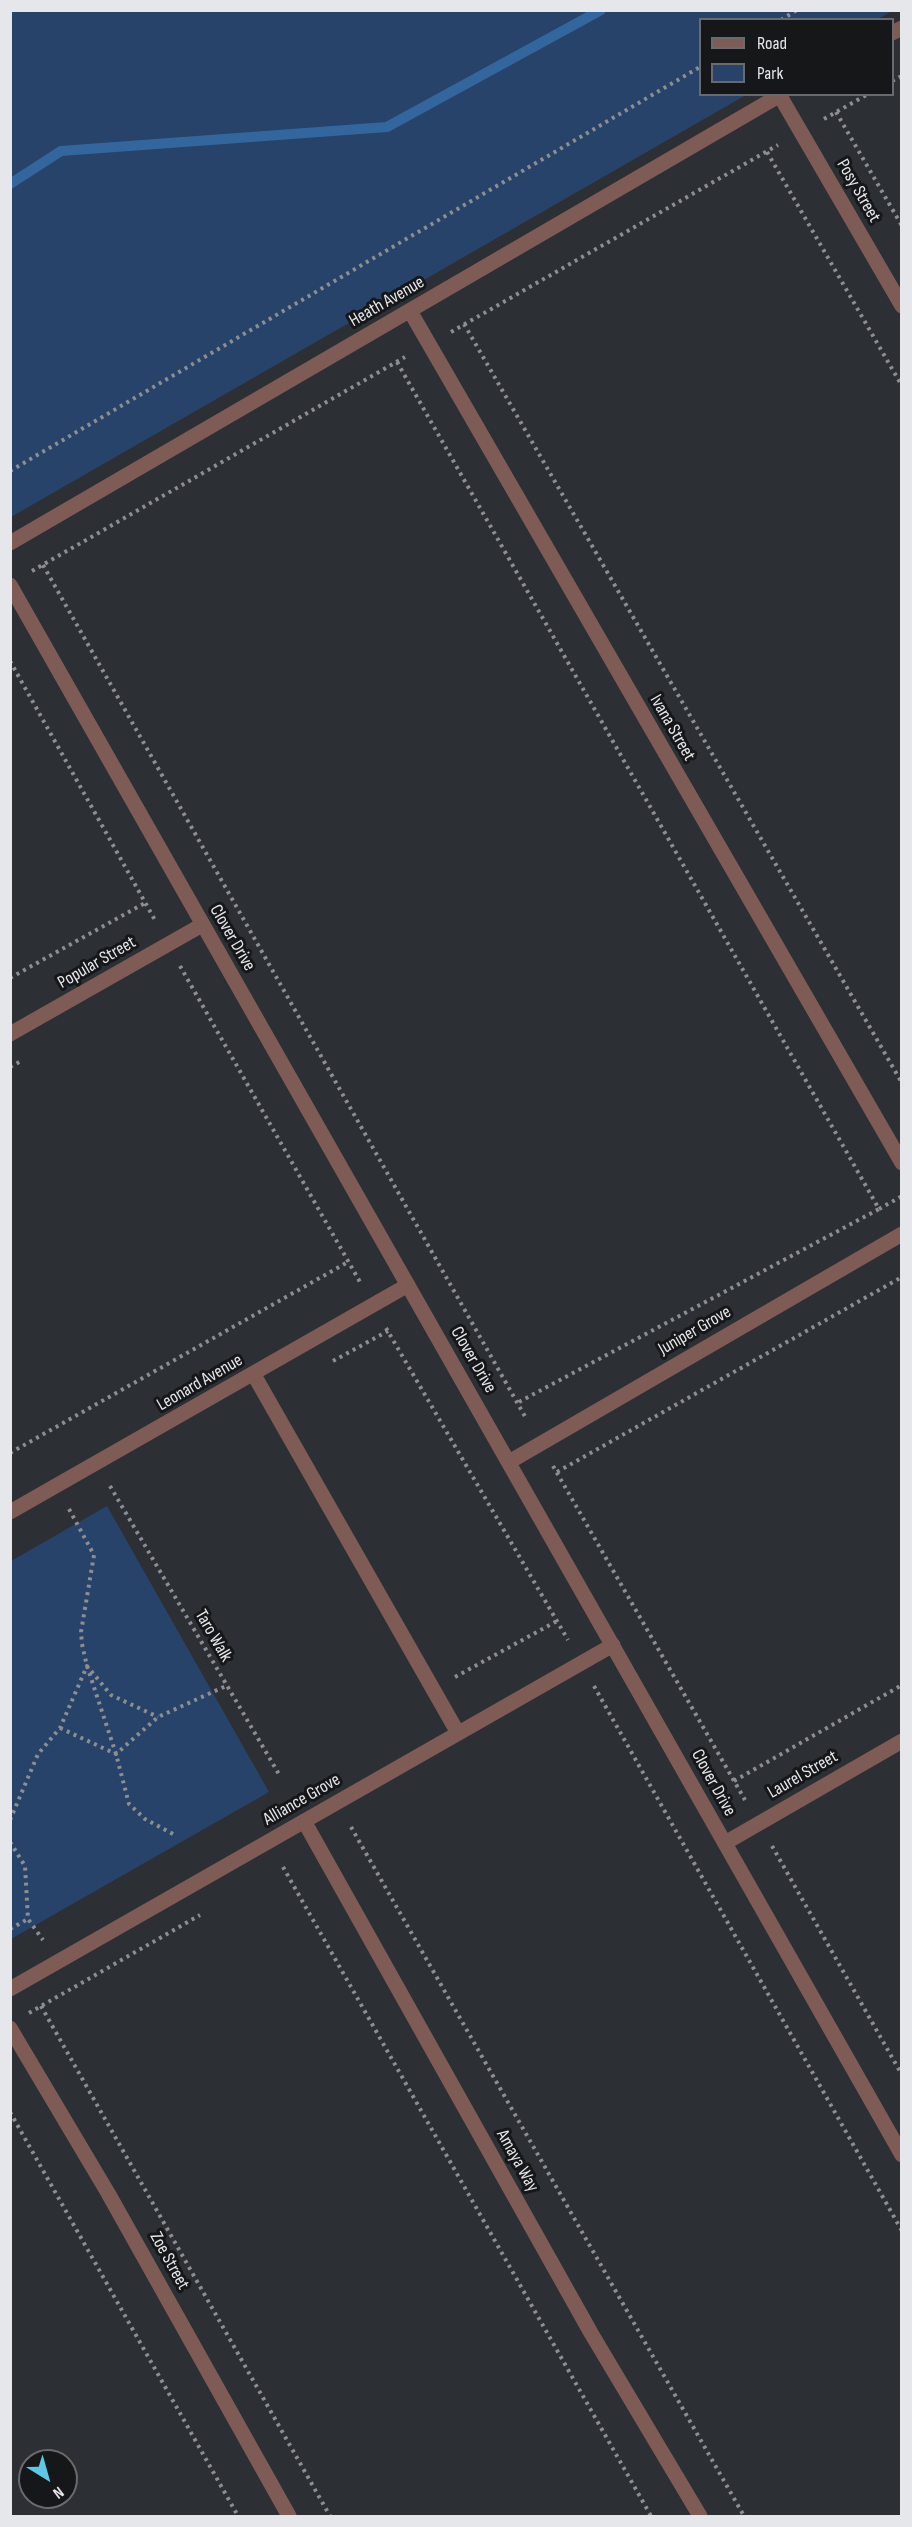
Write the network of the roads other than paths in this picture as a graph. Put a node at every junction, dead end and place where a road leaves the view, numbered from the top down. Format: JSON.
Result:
{"nodes":[{"id":1,"x":779,"y":96,"type":"edge"},
{"id":2,"x":782,"y":96,"type":"edge"},
{"id":3,"x":902,"y":306,"type":"edge"},
{"id":4,"x":410,"y":311,"type":"junction"},
{"id":5,"x":10,"y":543,"type":"edge"},
{"id":6,"x":10,"y":585,"type":"edge"},
{"id":7,"x":202,"y":925,"type":"junction"},
{"id":8,"x":10,"y":1034,"type":"edge"},
{"id":9,"x":902,"y":1163,"type":"edge"},
{"id":10,"x":902,"y":1234,"type":"edge"},
{"id":11,"x":408,"y":1286,"type":"junction"},
{"id":12,"x":254,"y":1375,"type":"junction"},
{"id":13,"x":509,"y":1462,"type":"junction"},
{"id":14,"x":10,"y":1512,"type":"edge"},
{"id":15,"x":613,"y":1645,"type":"junction"},
{"id":16,"x":458,"y":1733,"type":"junction"},
{"id":17,"x":902,"y":1741,"type":"edge"},
{"id":18,"x":304,"y":1821,"type":"junction"},
{"id":19,"x":725,"y":1843,"type":"junction"},
{"id":20,"x":10,"y":1989,"type":"edge"},
{"id":21,"x":10,"y":2028,"type":"edge"},
{"id":22,"x":902,"y":2155,"type":"edge"},
{"id":23,"x":289,"y":2517,"type":"edge"},
{"id":24,"x":700,"y":2517,"type":"edge"}],
"edges":[{"from":1,"to":4,"type":"street","name":"Heath Avenue"},
{"from":2,"to":3,"type":"street","name":"Posy Street"},
{"from":4,"to":5,"type":"street","name":"Heath Avenue"},
{"from":4,"to":9,"type":"street","name":"Ivana Street"},
{"from":6,"to":7,"type":"street","name":"Clover Drive"},
{"from":7,"to":8,"type":"street","name":"Popular Street"},
{"from":7,"to":11,"type":"street","name":"Clover Drive"},
{"from":10,"to":13,"type":"street","name":"Juniper Grove"},
{"from":11,"to":12,"type":"street","name":"Leonard Avenue"},
{"from":11,"to":13,"type":"street","name":"Clover Drive"},
{"from":12,"to":14,"type":"street","name":"Leonard Avenue"},
{"from":12,"to":16,"type":"street"},
{"from":13,"to":15,"type":"street","name":"Clover Drive"},
{"from":15,"to":16,"type":"street","name":"Alliance Grove"},
{"from":15,"to":19,"type":"street","name":"Clover Drive"},
{"from":16,"to":18,"type":"street","name":"Alliance Grove"},
{"from":17,"to":19,"type":"street","name":"Laurel Street"},
{"from":18,"to":20,"type":"street","name":"Alliance Grove"},
{"from":18,"to":24,"type":"street","name":"Amaya Way"},
{"from":19,"to":22,"type":"street","name":"Clover Drive"},
{"from":21,"to":23,"type":"street","name":"Zoe Street"}]}
